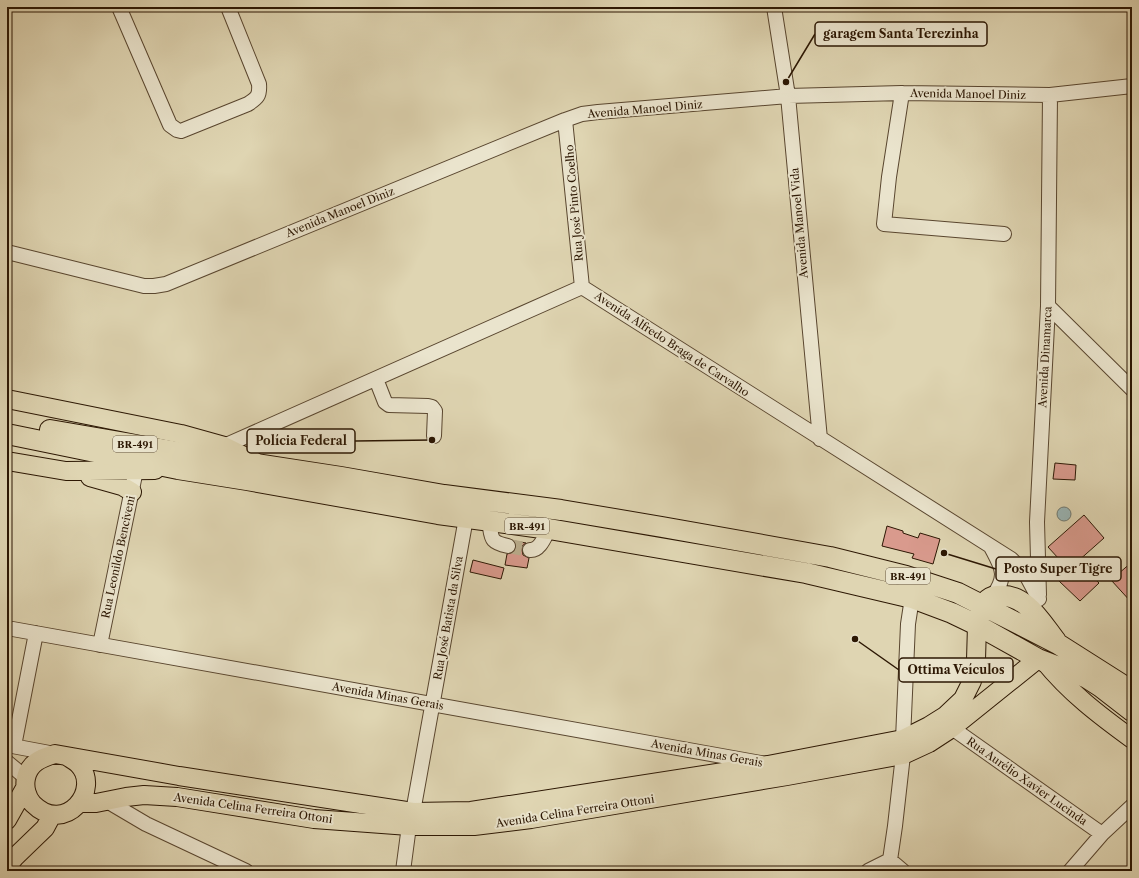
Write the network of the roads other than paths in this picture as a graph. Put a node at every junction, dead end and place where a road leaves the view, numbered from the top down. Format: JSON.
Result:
{"nodes":[{"id":1,"x":120,"y":7,"type":"edge"},
{"id":2,"x":228,"y":7,"type":"edge"},
{"id":3,"x":774,"y":7,"type":"edge"},
{"id":4,"x":1132,"y":86,"type":"edge"},
{"id":5,"x":902,"y":93,"type":"junction"},
{"id":6,"x":1050,"y":95,"type":"junction"},
{"id":7,"x":788,"y":96,"type":"junction"},
{"id":8,"x":566,"y":120,"type":"junction"},
{"id":9,"x":1004,"y":234,"type":"dead end"},
{"id":10,"x":7,"y":252,"type":"edge"},
{"id":11,"x":582,"y":287,"type":"junction"},
{"id":12,"x":1048,"y":306,"type":"junction"},
{"id":13,"x":1126,"y":377,"type":"edge"},
{"id":14,"x":376,"y":379,"type":"junction"},
{"id":15,"x":1132,"y":389,"type":"edge"},
{"id":16,"x":7,"y":399,"type":"edge"},
{"id":17,"x":7,"y":422,"type":"edge"},
{"id":18,"x":7,"y":434,"type":"edge"},
{"id":19,"x":434,"y":436,"type":"dead end"},
{"id":20,"x":820,"y":439,"type":"junction"},
{"id":21,"x":224,"y":446,"type":"junction"},
{"id":22,"x":7,"y":461,"type":"edge"},
{"id":23,"x":263,"y":465,"type":"junction"},
{"id":24,"x":178,"y":469,"type":"junction"},
{"id":25,"x":136,"y":470,"type":"junction"},
{"id":26,"x":66,"y":471,"type":"junction"},
{"id":27,"x":132,"y":492,"type":"junction"},
{"id":28,"x":466,"y":518,"type":"junction"},
{"id":29,"x":489,"y":521,"type":"junction"},
{"id":30,"x":549,"y":529,"type":"junction"},
{"id":31,"x":508,"y":546,"type":"tunnel mouth"},
{"id":32,"x":990,"y":547,"type":"junction"},
{"id":33,"x":530,"y":550,"type":"dead end"},
{"id":34,"x":912,"y":598,"type":"junction"},
{"id":35,"x":1039,"y":599,"type":"junction"},
{"id":36,"x":988,"y":601,"type":"junction"},
{"id":37,"x":1041,"y":619,"type":"junction"},
{"id":38,"x":978,"y":625,"type":"junction"},
{"id":39,"x":7,"y":628,"type":"edge"},
{"id":40,"x":36,"y":633,"type":"junction"},
{"id":41,"x":1058,"y":644,"type":"junction"},
{"id":42,"x":100,"y":645,"type":"junction"},
{"id":43,"x":1041,"y":660,"type":"junction"},
{"id":44,"x":1132,"y":692,"type":"edge"},
{"id":45,"x":432,"y":704,"type":"junction"},
{"id":46,"x":1132,"y":711,"type":"edge"},
{"id":47,"x":952,"y":728,"type":"junction"},
{"id":48,"x":1132,"y":739,"type":"edge"},
{"id":49,"x":10,"y":745,"type":"edge"},
{"id":50,"x":903,"y":746,"type":"junction"},
{"id":51,"x":61,"y":756,"type":"junction"},
{"id":52,"x":7,"y":762,"type":"edge"},
{"id":53,"x":768,"y":764,"type":"junction"},
{"id":54,"x":26,"y":783,"type":"junction"},
{"id":55,"x":107,"y":801,"type":"junction"},
{"id":56,"x":79,"y":803,"type":"junction"},
{"id":57,"x":1132,"y":806,"type":"edge"},
{"id":58,"x":52,"y":815,"type":"junction"},
{"id":59,"x":411,"y":819,"type":"junction"},
{"id":60,"x":7,"y":820,"type":"edge"},
{"id":61,"x":1102,"y":834,"type":"junction"},
{"id":62,"x":890,"y":860,"type":"junction"},
{"id":63,"x":7,"y":867,"type":"edge"},
{"id":64,"x":246,"y":871,"type":"edge"},
{"id":65,"x":403,"y":871,"type":"edge"},
{"id":66,"x":868,"y":871,"type":"edge"},
{"id":67,"x":903,"y":871,"type":"edge"},
{"id":68,"x":1070,"y":871,"type":"edge"}],
"edges":[{"from":1,"to":2,"type":"street"},
{"from":3,"to":7,"type":"street","name":"Avenida Manoel Vida"},
{"from":4,"to":6,"type":"street","name":"Avenida Manoel Diniz"},
{"from":5,"to":6,"type":"street","name":"Avenida Manoel Diniz"},
{"from":5,"to":7,"type":"street","name":"Avenida Manoel Diniz"},
{"from":5,"to":9,"type":"street"},
{"from":6,"to":12,"type":"street","name":"Avenida Dinamarca"},
{"from":7,"to":8,"type":"street","name":"Avenida Manoel Diniz"},
{"from":7,"to":20,"type":"street","name":"Avenida Manoel Vida"},
{"from":8,"to":10,"type":"street","name":"Avenida Manoel Diniz"},
{"from":8,"to":11,"type":"street","name":"Rua José Pinto Coelho"},
{"from":11,"to":14,"type":"street","name":"Avenida Alfredo Braga de Carvalho"},
{"from":11,"to":20,"type":"street","name":"Avenida Alfredo Braga de Carvalho"},
{"from":12,"to":13,"type":"street"},
{"from":12,"to":35,"type":"street","name":"Avenida Dinamarca"},
{"from":13,"to":15,"type":"street"},
{"from":14,"to":19,"type":"street"},
{"from":14,"to":21,"type":"street","name":"Avenida Alfredo Braga de Carvalho"},
{"from":16,"to":21,"type":"main road"},
{"from":17,"to":23,"type":"highway","number":"BR-491"},
{"from":18,"to":24,"type":"highway","number":"BR-491"},
{"from":20,"to":32,"type":"street","name":"Avenida Alfredo Braga de Carvalho"},
{"from":21,"to":23,"type":"main road"},
{"from":22,"to":26,"type":"main road"},
{"from":23,"to":36,"type":"highway","number":"BR-491"},
{"from":24,"to":25,"type":"main road"},
{"from":24,"to":28,"type":"highway","number":"BR-491"},
{"from":25,"to":26,"type":"main road"},
{"from":25,"to":27,"type":"street","name":"Rua Leonildo Benciveni"},
{"from":26,"to":27,"type":"main road"},
{"from":27,"to":42,"type":"street","name":"Rua Leonildo Benciveni"},
{"from":28,"to":29,"type":"highway","number":"BR-491"},
{"from":28,"to":45,"type":"street","name":"Rua José Batista da Silva"},
{"from":29,"to":30,"type":"highway","number":"BR-491"},
{"from":29,"to":31,"type":"street"},
{"from":30,"to":33,"type":"street"},
{"from":30,"to":34,"type":"highway","number":"BR-491"},
{"from":32,"to":35,"type":"street","name":"Avenida Alfredo Braga de Carvalho"},
{"from":32,"to":36,"type":"street"},
{"from":34,"to":38,"type":"highway","number":"BR-491"},
{"from":34,"to":50,"type":"street"},
{"from":35,"to":37,"type":"street","name":"Avenida Dinamarca"},
{"from":36,"to":37,"type":"highway"},
{"from":36,"to":38,"type":"highway"},
{"from":36,"to":41,"type":"highway","number":"BR-491"},
{"from":37,"to":41,"type":"highway"},
{"from":38,"to":43,"type":"highway","number":"BR-491"},
{"from":38,"to":50,"type":"main road","name":"Avenida Celina Ferreira Ottoni"},
{"from":39,"to":40,"type":"street","name":"Avenida Minas Gerais"},
{"from":40,"to":42,"type":"street","name":"Avenida Minas Gerais"},
{"from":40,"to":49,"type":"street"},
{"from":41,"to":44,"type":"highway","number":"BR-491"},
{"from":42,"to":45,"type":"street","name":"Avenida Minas Gerais"},
{"from":43,"to":46,"type":"highway","number":"BR-491"},
{"from":43,"to":47,"type":"main road","name":"Avenida Celina Ferreira Ottoni"},
{"from":43,"to":48,"type":"main road"},
{"from":45,"to":53,"type":"street","name":"Avenida Minas Gerais"},
{"from":45,"to":59,"type":"street","name":"Rua José Batista da Silva"},
{"from":47,"to":50,"type":"main road","name":"Avenida Celina Ferreira Ottoni"},
{"from":47,"to":61,"type":"street","name":"Rua Aurélio Xavier Lucinda"},
{"from":49,"to":51,"type":"street"},
{"from":50,"to":53,"type":"main road","name":"Avenida Celina Ferreira Ottoni"},
{"from":50,"to":59,"type":"main road","name":"Avenida Celina Ferreira Ottoni"},
{"from":50,"to":62,"type":"street"},
{"from":51,"to":54,"type":"main road"},
{"from":51,"to":56,"type":"main road"},
{"from":51,"to":59,"type":"main road","name":"Avenida Celina Ferreira Ottoni"},
{"from":52,"to":54,"type":"street"},
{"from":53,"to":59,"type":"main road","name":"Avenida Celina Ferreira Ottoni"},
{"from":54,"to":58,"type":"main road"},
{"from":54,"to":60,"type":"main road"},
{"from":55,"to":56,"type":"main road","name":"Avenida Celina Ferreira Ottoni"},
{"from":55,"to":59,"type":"main road","name":"Avenida Celina Ferreira Ottoni"},
{"from":55,"to":64,"type":"street"},
{"from":56,"to":58,"type":"main road","name":"Avenida Celina Ferreira Ottoni"},
{"from":57,"to":61,"type":"street"},
{"from":58,"to":63,"type":"main road"},
{"from":59,"to":65,"type":"street","name":"Rua José Batista da Silva"},
{"from":61,"to":68,"type":"street"},
{"from":62,"to":66,"type":"street"},
{"from":62,"to":67,"type":"street"}]}
